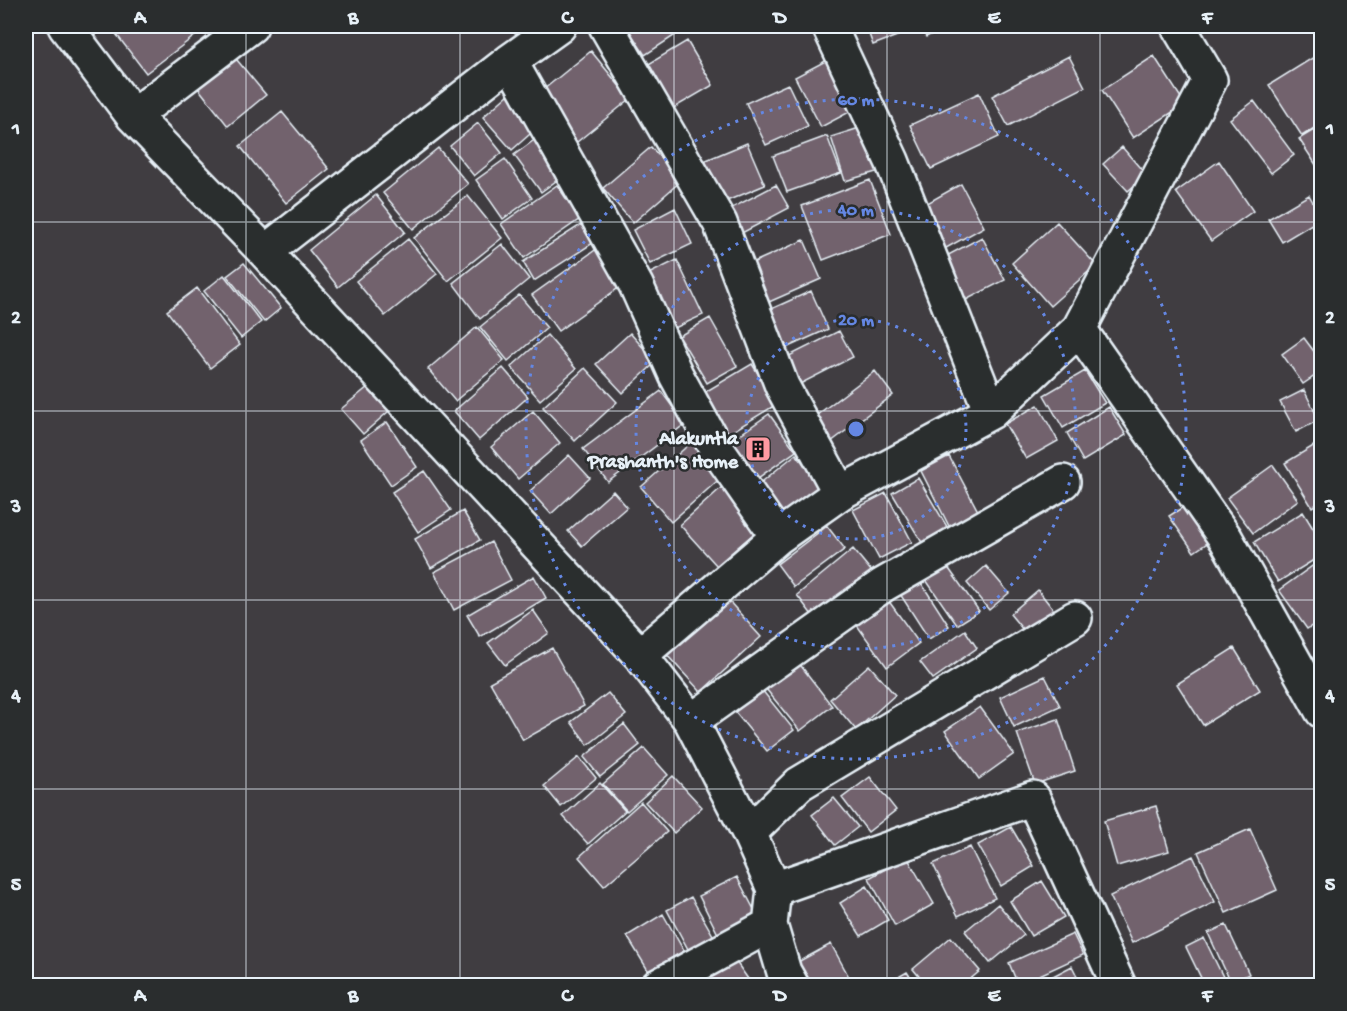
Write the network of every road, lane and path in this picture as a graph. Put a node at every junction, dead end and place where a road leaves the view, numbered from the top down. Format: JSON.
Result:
{"nodes":[{"id":1,"x":65,"y":26,"type":"edge"},
{"id":2,"x":251,"y":26,"type":"edge"},
{"id":3,"x":559,"y":26,"type":"edge"},
{"id":4,"x":606,"y":26,"type":"edge"},
{"id":5,"x":829,"y":26,"type":"edge"},
{"id":6,"x":1178,"y":26,"type":"edge"},
{"id":7,"x":510,"y":61,"type":"junction"},
{"id":8,"x":133,"y":116,"type":"junction"},
{"id":9,"x":265,"y":252,"type":"junction"},
{"id":10,"x":1079,"y":329,"type":"junction"},
{"id":11,"x":991,"y":412,"type":"junction"},
{"id":12,"x":1063,"y":482,"type":"dead end"},
{"id":13,"x":840,"y":493,"type":"junction"},
{"id":14,"x":778,"y":537,"type":"junction"},
{"id":15,"x":1075,"y":618,"type":"dead end"},
{"id":16,"x":640,"y":655,"type":"junction"},
{"id":17,"x":1322,"y":711,"type":"edge"},
{"id":18,"x":691,"y":721,"type":"junction"},
{"id":19,"x":749,"y":833,"type":"junction"},
{"id":20,"x":774,"y":889,"type":"junction"},
{"id":21,"x":771,"y":926,"type":"junction"},
{"id":22,"x":657,"y":986,"type":"edge"},
{"id":23,"x":792,"y":986,"type":"edge"},
{"id":24,"x":1119,"y":986,"type":"edge"}],
"edges":[{"from":1,"to":8,"type":"street"},
{"from":2,"to":8,"type":"street"},
{"from":3,"to":7,"type":"street"},
{"from":4,"to":13,"type":"street"},
{"from":5,"to":11,"type":"street"},
{"from":6,"to":10,"type":"street"},
{"from":7,"to":9,"type":"street"},
{"from":7,"to":14,"type":"street"},
{"from":8,"to":9,"type":"street"},
{"from":9,"to":16,"type":"street"},
{"from":10,"to":11,"type":"street"},
{"from":10,"to":17,"type":"street"},
{"from":11,"to":13,"type":"street"},
{"from":12,"to":18,"type":"street"},
{"from":13,"to":14,"type":"street"},
{"from":14,"to":16,"type":"street"},
{"from":15,"to":19,"type":"street"},
{"from":16,"to":18,"type":"street"},
{"from":18,"to":19,"type":"street"},
{"from":19,"to":20,"type":"street"},
{"from":20,"to":21,"type":"street"},
{"from":20,"to":24,"type":"street"},
{"from":21,"to":22,"type":"street"},
{"from":21,"to":23,"type":"street"}]}
